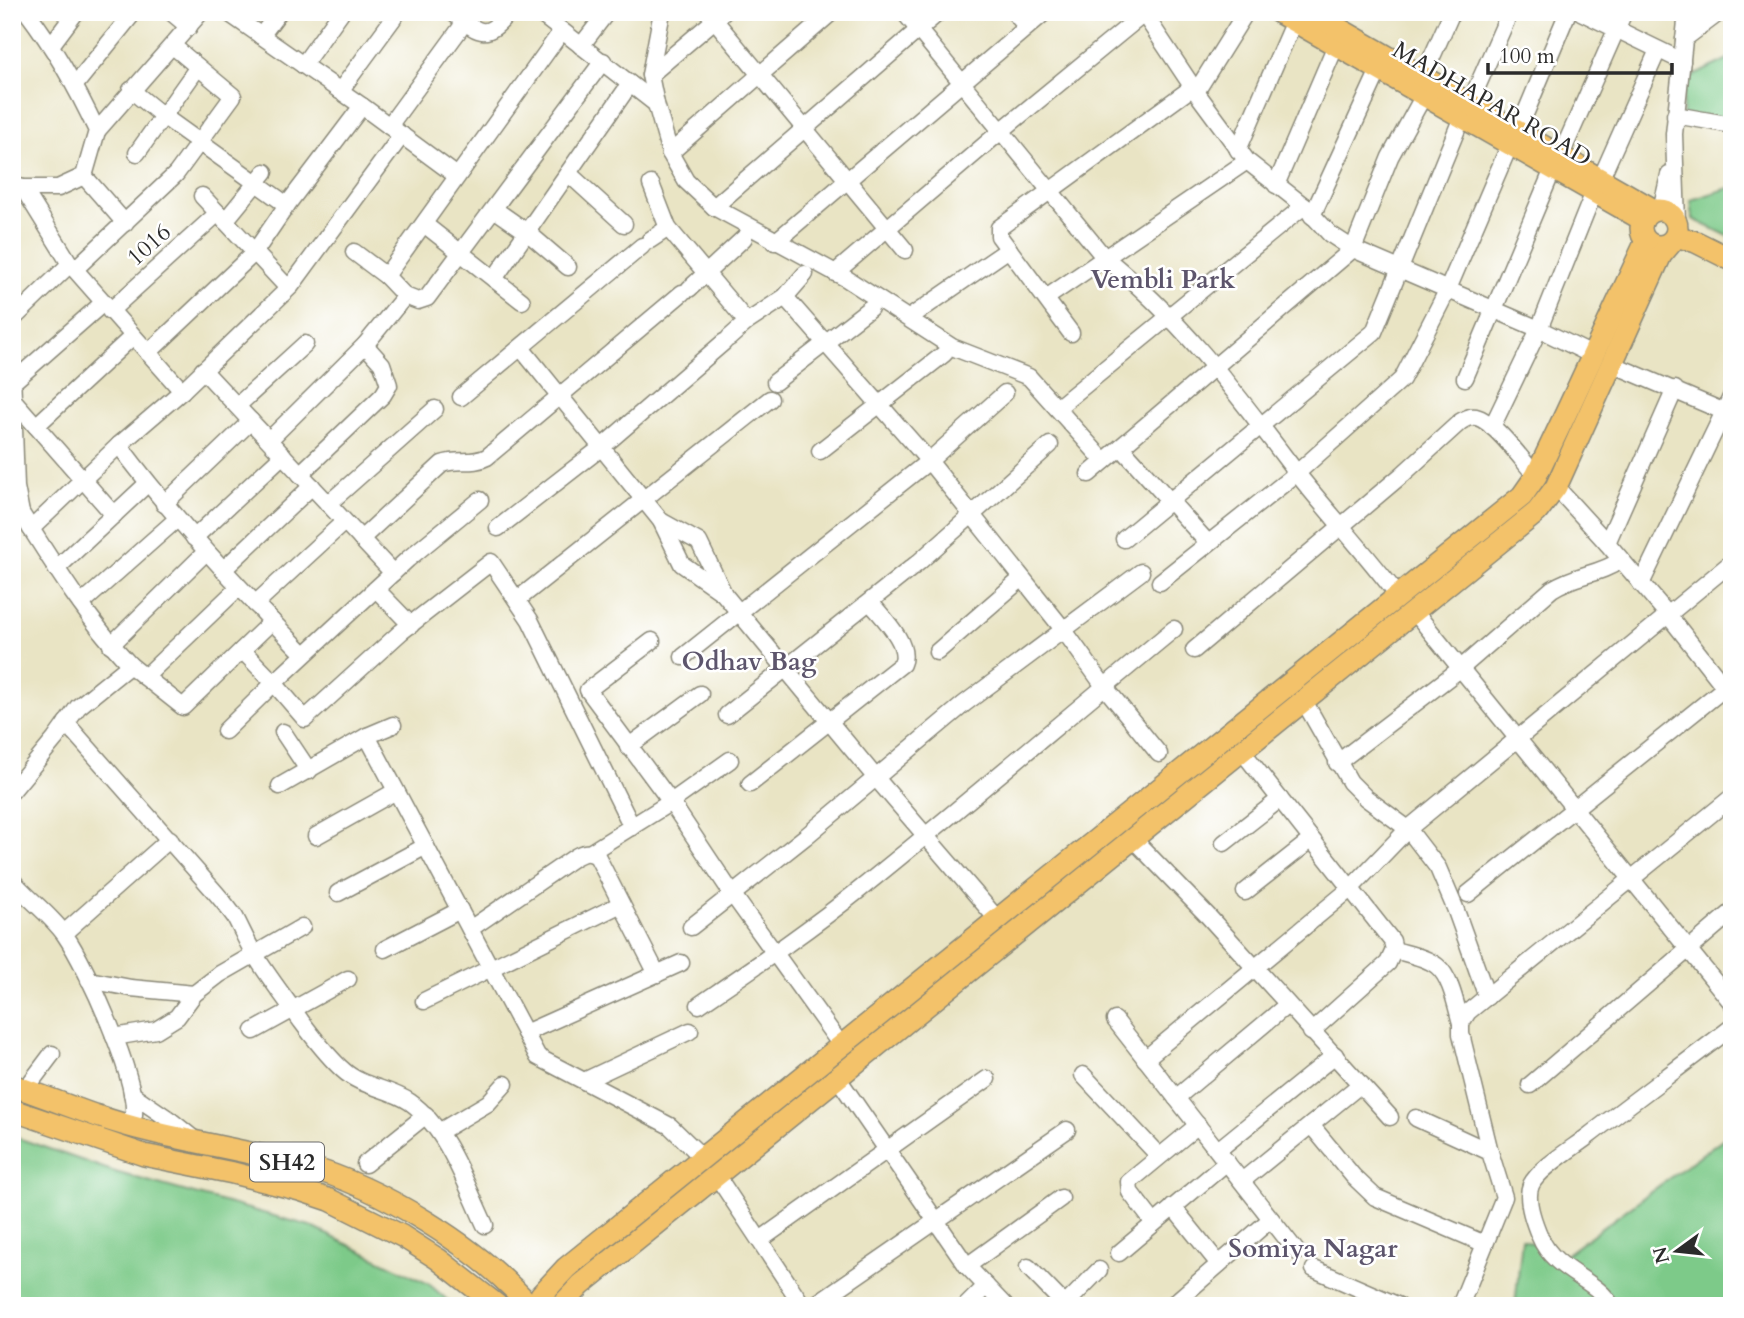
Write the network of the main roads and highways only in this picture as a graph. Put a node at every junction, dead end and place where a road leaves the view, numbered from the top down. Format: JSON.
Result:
{"nodes":[{"id":1,"x":1294,"y":15,"type":"edge"},
{"id":2,"x":1423,"y":86,"type":"junction"},
{"id":3,"x":1667,"y":228,"type":"junction"},
{"id":4,"x":1732,"y":260,"type":"edge"},
{"id":5,"x":19,"y":1087,"type":"edge"},
{"id":6,"x":12,"y":1110,"type":"edge"},
{"id":7,"x":552,"y":1281,"type":"junction"},
{"id":8,"x":509,"y":1282,"type":"junction"},
{"id":9,"x":498,"y":1306,"type":"edge"},
{"id":10,"x":530,"y":1306,"type":"edge"},
{"id":11,"x":538,"y":1306,"type":"edge"},
{"id":12,"x":561,"y":1306,"type":"edge"}],
"edges":[{"from":1,"to":2,"type":"main road","name":"MADHAPAR ROAD"},
{"from":1,"to":2,"type":"main road","name":"MADHAPAR ROAD"},
{"from":2,"to":3,"type":"main road","name":"MADHAPAR ROAD"},
{"from":3,"to":4,"type":"main road","name":"MADHAPAR ROAD"},
{"from":3,"to":7,"type":"main road"},
{"from":3,"to":12,"type":"main road"},
{"from":5,"to":8,"type":"main road","number":"SH42"},
{"from":6,"to":9,"type":"main road","number":"SH42"},
{"from":7,"to":8,"type":"main road"},
{"from":7,"to":11,"type":"main road"},
{"from":8,"to":10,"type":"main road","number":"SH42"}]}
